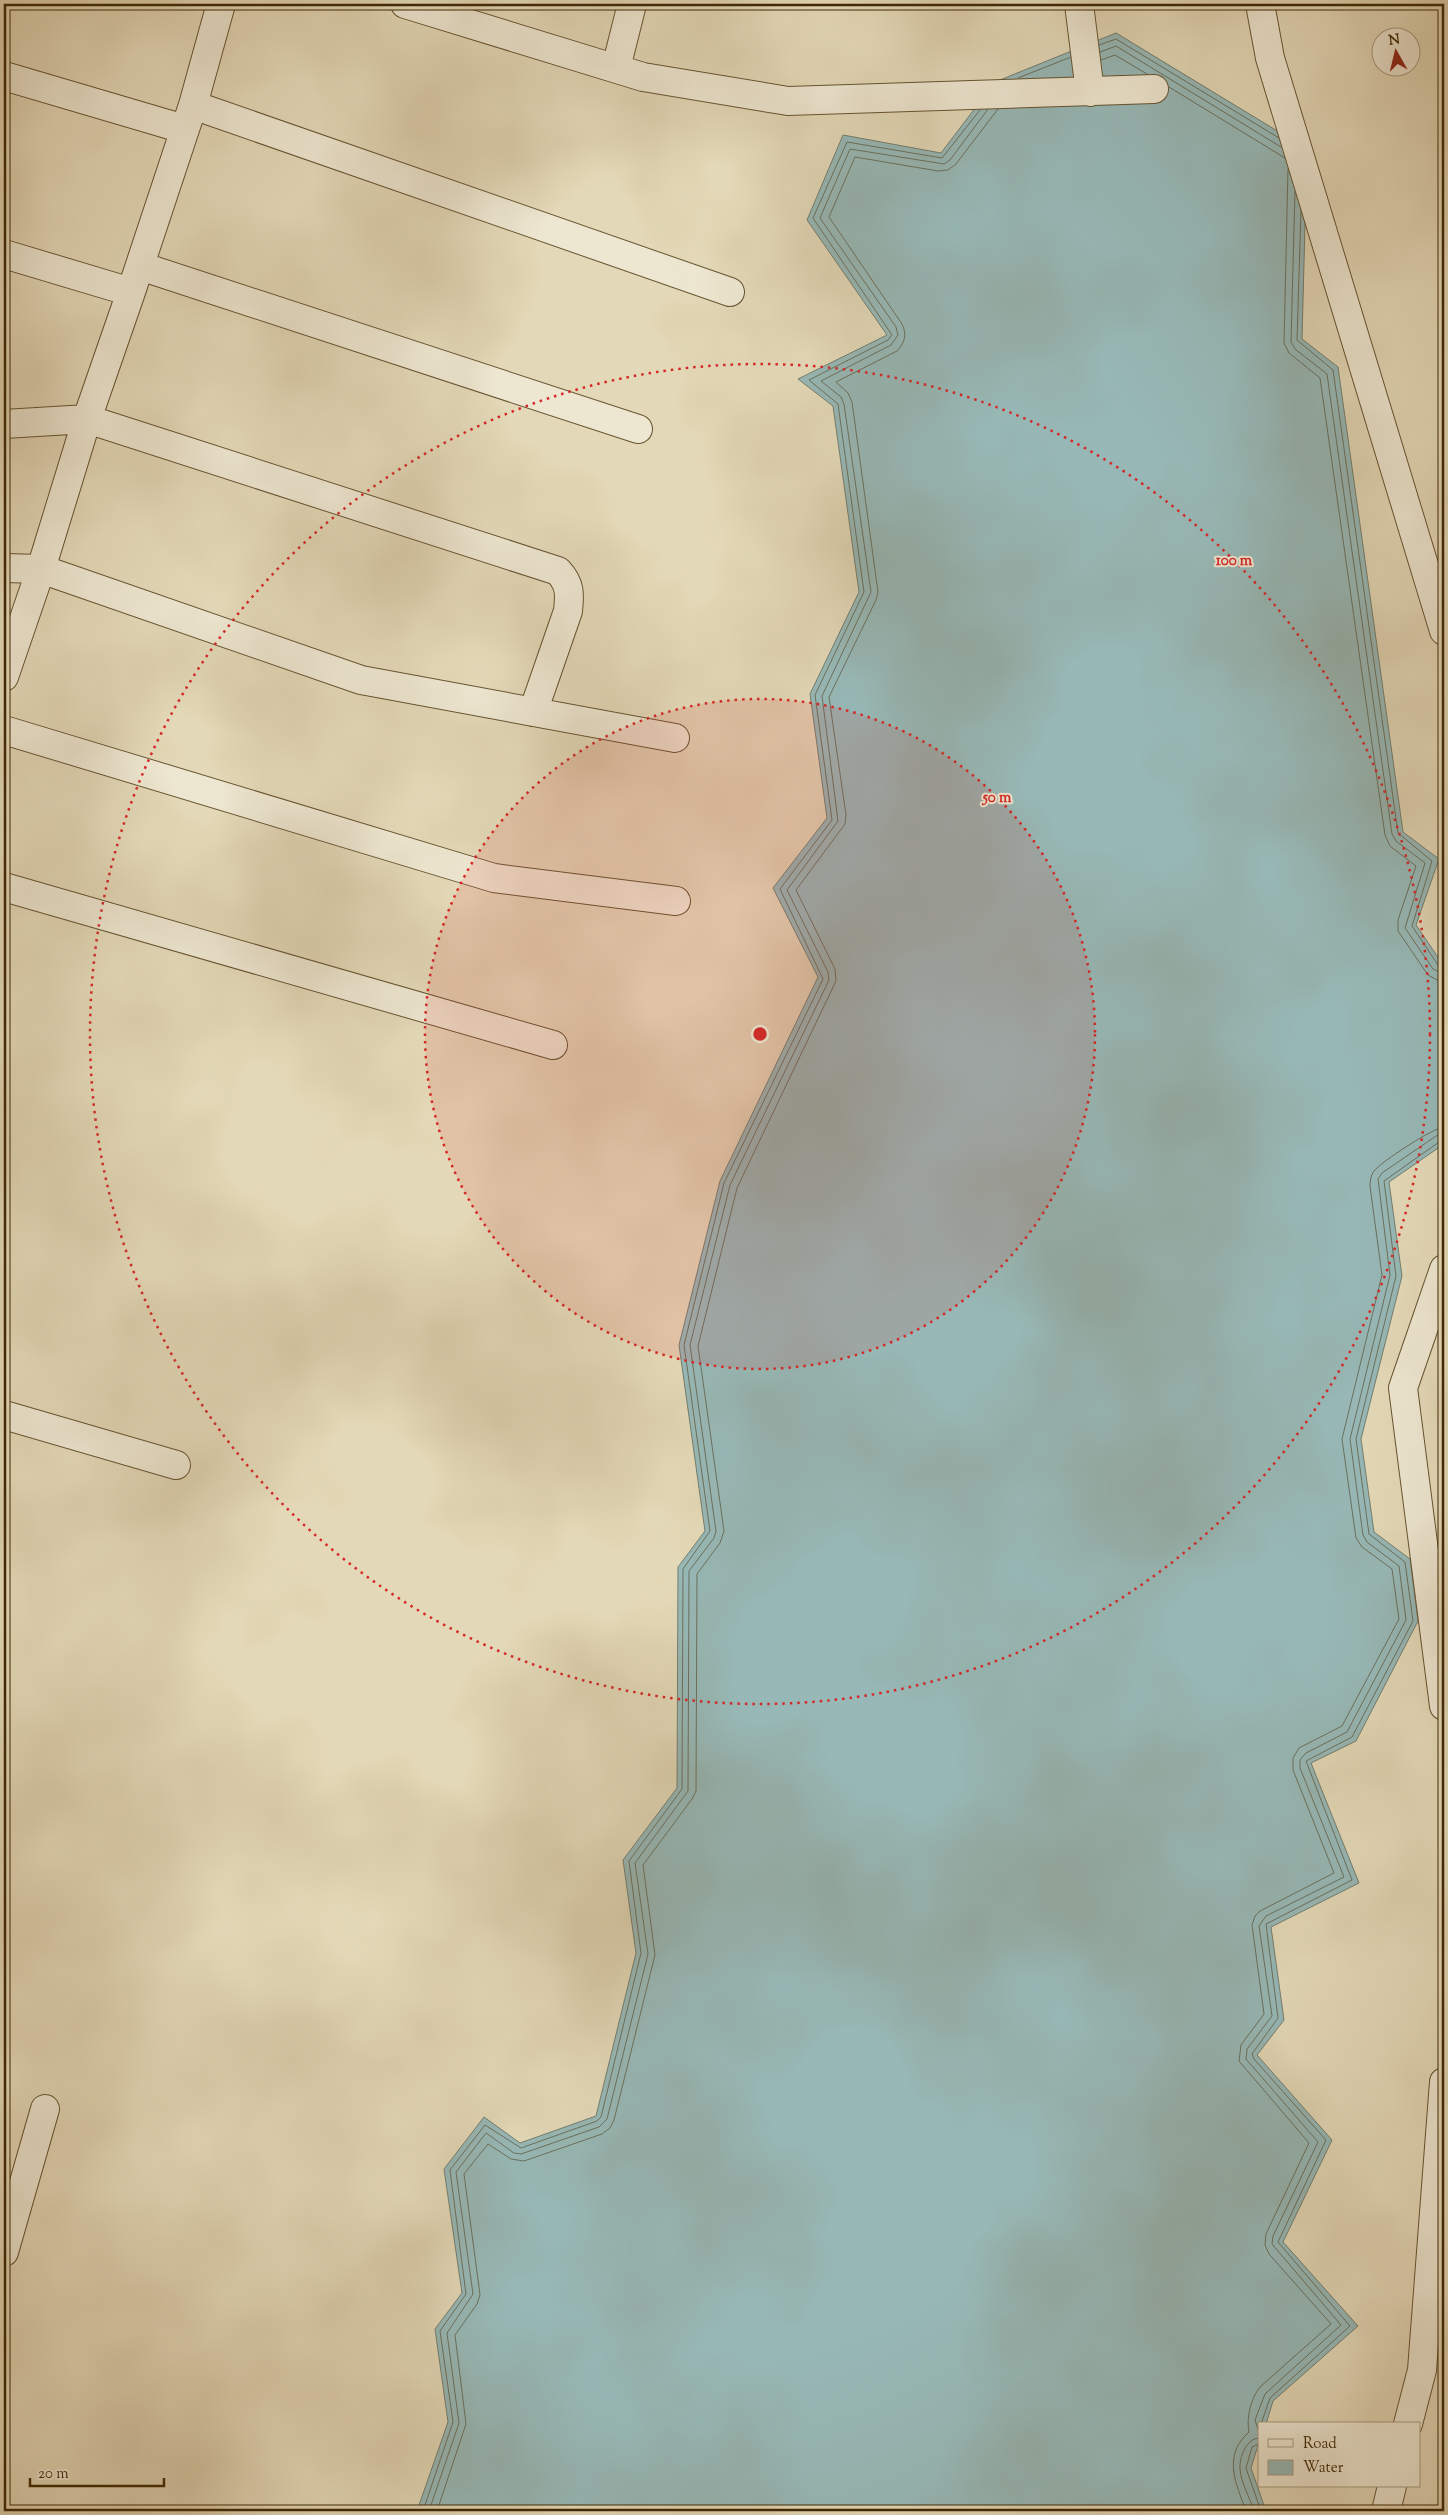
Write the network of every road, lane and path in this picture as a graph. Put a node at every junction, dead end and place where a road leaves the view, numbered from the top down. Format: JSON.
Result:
{"nodes":[{"id":1,"x":221,"y":4,"type":"edge"},
{"id":2,"x":405,"y":4,"type":"edge"},
{"id":3,"x":632,"y":4,"type":"edge"},
{"id":4,"x":1079,"y":4,"type":"edge"},
{"id":5,"x":1260,"y":4,"type":"edge"},
{"id":6,"x":438,"y":9,"type":"edge"},
{"id":7,"x":616,"y":68,"type":"junction"},
{"id":8,"x":4,"y":76,"type":"edge"},
{"id":9,"x":1154,"y":89,"type":"dead end"},
{"id":10,"x":1090,"y":92,"type":"junction"},
{"id":11,"x":188,"y":117,"type":"junction"},
{"id":12,"x":4,"y":254,"type":"edge"},
{"id":13,"x":140,"y":266,"type":"junction"},
{"id":14,"x":131,"y":292,"type":"junction"},
{"id":15,"x":730,"y":292,"type":"dead end"},
{"id":16,"x":87,"y":419,"type":"junction"},
{"id":17,"x":4,"y":424,"type":"edge"},
{"id":18,"x":638,"y":429,"type":"dead end"},
{"id":19,"x":4,"y":568,"type":"edge"},
{"id":20,"x":41,"y":569,"type":"junction"},
{"id":21,"x":1444,"y":631,"type":"edge"},
{"id":22,"x":4,"y":677,"type":"edge"},
{"id":23,"x":533,"y":712,"type":"junction"},
{"id":24,"x":4,"y":730,"type":"edge"},
{"id":25,"x":675,"y":738,"type":"dead end"},
{"id":26,"x":4,"y":886,"type":"edge"},
{"id":27,"x":676,"y":901,"type":"dead end"},
{"id":28,"x":553,"y":1044,"type":"dead end"},
{"id":29,"x":1444,"y":1269,"type":"edge"},
{"id":30,"x":4,"y":1414,"type":"edge"},
{"id":31,"x":176,"y":1465,"type":"dead end"},
{"id":32,"x":1444,"y":1706,"type":"edge"},
{"id":33,"x":1444,"y":2082,"type":"edge"},
{"id":34,"x":45,"y":2109,"type":"dead end"},
{"id":35,"x":4,"y":2252,"type":"edge"},
{"id":36,"x":1409,"y":2422,"type":"edge"},
{"id":37,"x":1392,"y":2488,"type":"edge"},
{"id":38,"x":1386,"y":2511,"type":"edge"}],
"edges":[{"from":1,"to":11,"type":"street"},
{"from":2,"to":6,"type":"street"},
{"from":3,"to":7,"type":"street"},
{"from":4,"to":10,"type":"street"},
{"from":5,"to":21,"type":"street"},
{"from":6,"to":7,"type":"street"},
{"from":7,"to":10,"type":"street"},
{"from":8,"to":11,"type":"street"},
{"from":9,"to":10,"type":"street"},
{"from":11,"to":13,"type":"street"},
{"from":11,"to":15,"type":"street"},
{"from":12,"to":14,"type":"street"},
{"from":13,"to":14,"type":"street"},
{"from":13,"to":18,"type":"street"},
{"from":14,"to":16,"type":"street"},
{"from":16,"to":17,"type":"street"},
{"from":16,"to":20,"type":"street"},
{"from":16,"to":23,"type":"street"},
{"from":19,"to":20,"type":"street"},
{"from":20,"to":22,"type":"street"},
{"from":20,"to":23,"type":"street"},
{"from":23,"to":25,"type":"street"},
{"from":24,"to":27,"type":"street"},
{"from":26,"to":28,"type":"street"},
{"from":29,"to":32,"type":"street"},
{"from":30,"to":31,"type":"street"},
{"from":33,"to":36,"type":"street"},
{"from":34,"to":35,"type":"street"},
{"from":37,"to":38,"type":"street"}]}
